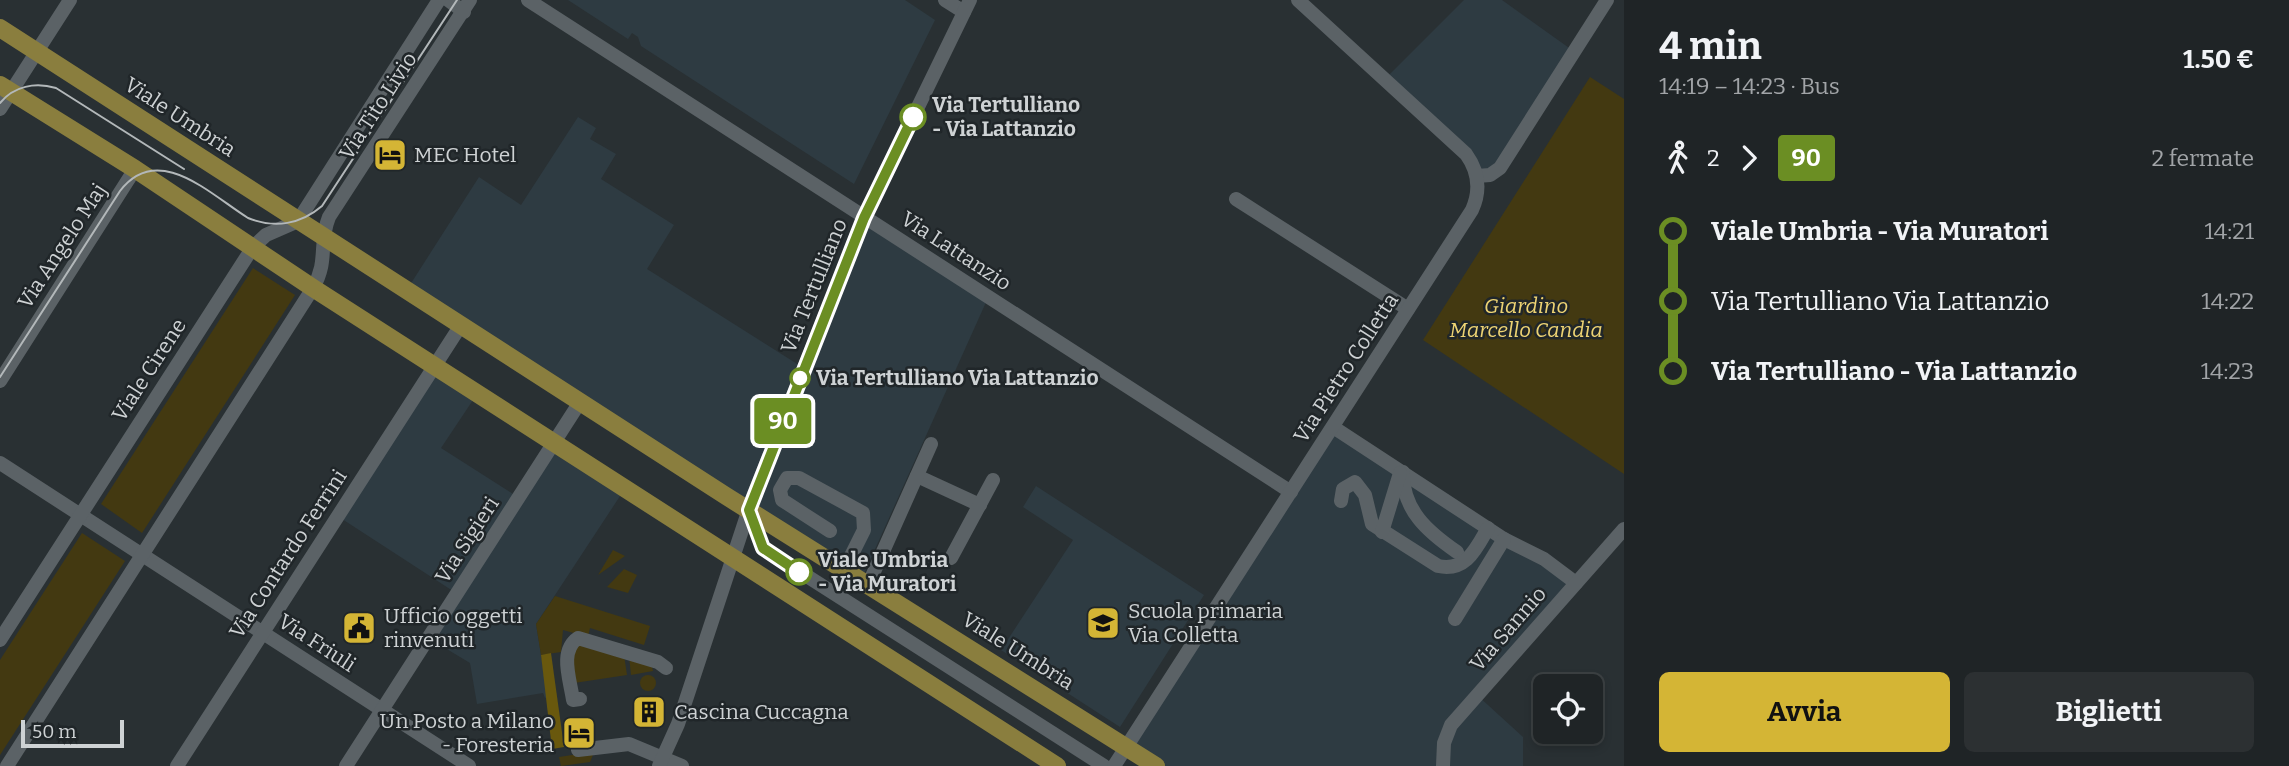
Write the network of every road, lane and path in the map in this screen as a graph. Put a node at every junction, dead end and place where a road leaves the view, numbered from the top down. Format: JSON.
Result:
{"nodes":[{"id":1,"x":70,"y":0,"type":"edge"},
{"id":2,"x":439,"y":0,"type":"edge"},
{"id":3,"x":448,"y":0,"type":"edge"},
{"id":4,"x":528,"y":0,"type":"edge"},
{"id":5,"x":945,"y":0,"type":"edge"},
{"id":6,"x":1298,"y":0,"type":"edge"},
{"id":7,"x":1607,"y":0,"type":"edge"},
{"id":8,"x":467,"y":6,"type":"edge"},
{"id":9,"x":967,"y":6,"type":"edge"},
{"id":10,"x":0,"y":28,"type":"edge"},
{"id":11,"x":416,"y":36,"type":"junction"},
{"id":12,"x":37,"y":52,"type":"junction"},
{"id":13,"x":438,"y":52,"type":"junction"},
{"id":14,"x":6,"y":88,"type":"edge"},
{"id":15,"x":0,"y":109,"type":"edge"},
{"id":16,"x":135,"y":169,"type":"junction"},
{"id":17,"x":1477,"y":176,"type":"junction"},
{"id":18,"x":1236,"y":198,"type":"dead end"},
{"id":19,"x":864,"y":218,"type":"junction"},
{"id":20,"x":298,"y":221,"type":"junction"},
{"id":21,"x":322,"y":235,"type":"junction"},
{"id":22,"x":253,"y":247,"type":"junction"},
{"id":23,"x":313,"y":288,"type":"junction"},
{"id":24,"x":1408,"y":309,"type":"junction"},
{"id":25,"x":461,"y":325,"type":"junction"},
{"id":26,"x":435,"y":365,"type":"junction"},
{"id":27,"x":0,"y":381,"type":"edge"},
{"id":28,"x":580,"y":402,"type":"junction"},
{"id":29,"x":1332,"y":427,"type":"junction"},
{"id":30,"x":555,"y":443,"type":"junction"},
{"id":31,"x":931,"y":444,"type":"dead end"},
{"id":32,"x":0,"y":463,"type":"edge"},
{"id":33,"x":1402,"y":471,"type":"junction"},
{"id":34,"x":917,"y":476,"type":"junction"},
{"id":35,"x":993,"y":480,"type":"dead end"},
{"id":36,"x":1291,"y":492,"type":"junction"},
{"id":37,"x":1434,"y":495,"type":"junction"},
{"id":38,"x":1341,"y":501,"type":"dead end"},
{"id":39,"x":980,"y":505,"type":"junction"},
{"id":40,"x":749,"y":510,"type":"junction"},
{"id":41,"x":1414,"y":512,"type":"junction"},
{"id":42,"x":80,"y":515,"type":"junction"},
{"id":43,"x":1488,"y":528,"type":"junction"},
{"id":44,"x":1624,"y":529,"type":"edge"},
{"id":45,"x":830,"y":531,"type":"dead end"},
{"id":46,"x":1382,"y":532,"type":"junction"},
{"id":47,"x":1504,"y":539,"type":"junction"},
{"id":48,"x":763,"y":548,"type":"junction"},
{"id":49,"x":1457,"y":551,"type":"dead end"},
{"id":50,"x":142,"y":555,"type":"junction"},
{"id":51,"x":734,"y":558,"type":"junction"},
{"id":52,"x":951,"y":558,"type":"dead end"},
{"id":53,"x":845,"y":568,"type":"junction"},
{"id":54,"x":869,"y":583,"type":"junction"},
{"id":55,"x":1576,"y":583,"type":"junction"},
{"id":56,"x":1455,"y":619,"type":"dead end"},
{"id":57,"x":262,"y":632,"type":"junction"},
{"id":58,"x":0,"y":640,"type":"edge"},
{"id":59,"x":666,"y":668,"type":"dead end"},
{"id":60,"x":580,"y":699,"type":"dead end"},
{"id":61,"x":383,"y":710,"type":"junction"},
{"id":62,"x":1127,"y":747,"type":"junction"},
{"id":63,"x":578,"y":750,"type":"dead end"},
{"id":64,"x":661,"y":761,"type":"edge"},
{"id":65,"x":6,"y":766,"type":"edge"},
{"id":66,"x":177,"y":766,"type":"edge"},
{"id":67,"x":346,"y":766,"type":"edge"},
{"id":68,"x":469,"y":766,"type":"edge"},
{"id":69,"x":682,"y":766,"type":"edge"},
{"id":70,"x":1057,"y":766,"type":"edge"},
{"id":71,"x":1104,"y":766,"type":"edge"},
{"id":72,"x":1114,"y":766,"type":"edge"},
{"id":73,"x":1156,"y":766,"type":"edge"},
{"id":74,"x":1443,"y":766,"type":"edge"}],
"edges":[{"from":1,"to":12,"type":"street"},
{"from":2,"to":11,"type":"street","name":"Via Tito Livio"},
{"from":3,"to":8,"type":"street"},
{"from":4,"to":19,"type":"street","name":"Via Lattanzio"},
{"from":5,"to":9,"type":"street"},
{"from":6,"to":17,"type":"street"},
{"from":7,"to":17,"type":"street"},
{"from":8,"to":13,"type":"street","name":"Via Tito Livio"},
{"from":9,"to":19,"type":"street","name":"Via Tertulliano"},
{"from":10,"to":12,"type":"main road","name":"Viale Umbria"},
{"from":11,"to":13,"type":"street"},
{"from":11,"to":20,"type":"street","name":"Via Tito Livio"},
{"from":12,"to":14,"type":"street"},
{"from":12,"to":20,"type":"main road","name":"Viale Umbria"},
{"from":13,"to":21,"type":"street","name":"Via Tito Livio"},
{"from":14,"to":15,"type":"street"},
{"from":14,"to":16,"type":"main road"},
{"from":16,"to":22,"type":"main road"},
{"from":16,"to":27,"type":"street","name":"Via Angelo Maj"},
{"from":17,"to":24,"type":"street","name":"Via Pietro Colletta"},
{"from":18,"to":24,"type":"street"},
{"from":19,"to":36,"type":"street","name":"Via Lattanzio"},
{"from":19,"to":40,"type":"street","name":"Via Tertulliano"},
{"from":20,"to":21,"type":"main road","name":"Viale Umbria"},
{"from":20,"to":22,"type":"street"},
{"from":21,"to":23,"type":"street"},
{"from":21,"to":25,"type":"main road","name":"Viale Umbria"},
{"from":22,"to":23,"type":"main road"},
{"from":22,"to":42,"type":"street","name":"Viale Cirene"},
{"from":23,"to":26,"type":"main road"},
{"from":23,"to":50,"type":"street"},
{"from":24,"to":29,"type":"street","name":"Via Pietro Colletta"},
{"from":25,"to":26,"type":"street"},
{"from":25,"to":28,"type":"main road","name":"Viale Umbria"},
{"from":26,"to":30,"type":"main road"},
{"from":26,"to":57,"type":"street","name":"Via Contardo Ferrini"},
{"from":28,"to":30,"type":"street"},
{"from":28,"to":40,"type":"main road","name":"Viale Umbria"},
{"from":29,"to":33,"type":"street"},
{"from":29,"to":36,"type":"street","name":"Via Pietro Colletta"},
{"from":30,"to":51,"type":"main road"},
{"from":30,"to":61,"type":"street","name":"Via Sigieri"},
{"from":31,"to":34,"type":"street"},
{"from":32,"to":42,"type":"street"},
{"from":33,"to":37,"type":"street"},
{"from":33,"to":41,"type":"street"},
{"from":33,"to":46,"type":"street"},
{"from":34,"to":39,"type":"street"},
{"from":34,"to":54,"type":"street"},
{"from":35,"to":39,"type":"street"},
{"from":36,"to":62,"type":"street","name":"Via Pietro Colletta"},
{"from":37,"to":41,"type":"street"},
{"from":37,"to":43,"type":"street"},
{"from":38,"to":46,"type":"street"},
{"from":39,"to":52,"type":"street"},
{"from":40,"to":48,"type":"street"},
{"from":40,"to":51,"type":"street","name":"Via Tertulliano"},
{"from":40,"to":53,"type":"main road","name":"Viale Umbria"},
{"from":41,"to":49,"type":"street"},
{"from":42,"to":50,"type":"street"},
{"from":42,"to":58,"type":"street","name":"Viale Cirene"},
{"from":43,"to":46,"type":"street"},
{"from":43,"to":47,"type":"street"},
{"from":44,"to":55,"type":"street","name":"Via Sannio"},
{"from":45,"to":53,"type":"street"},
{"from":47,"to":55,"type":"street"},
{"from":47,"to":56,"type":"street"},
{"from":48,"to":51,"type":"street"},
{"from":48,"to":71,"type":"street"},
{"from":50,"to":57,"type":"street","name":"Via Friuli"},
{"from":50,"to":65,"type":"street"},
{"from":51,"to":64,"type":"street","name":"Via Tertulliano"},
{"from":51,"to":70,"type":"main road"},
{"from":53,"to":54,"type":"main road","name":"Viale Umbria"},
{"from":54,"to":62,"type":"main road","name":"Viale Umbria"},
{"from":55,"to":74,"type":"street","name":"Via Sannio"},
{"from":57,"to":61,"type":"street","name":"Via Friuli"},
{"from":57,"to":66,"type":"street","name":"Via Contardo Ferrini"},
{"from":59,"to":60,"type":"street"},
{"from":61,"to":67,"type":"street","name":"Via Sigieri"},
{"from":61,"to":68,"type":"street","name":"Via Friuli"},
{"from":62,"to":72,"type":"street","name":"Via Pietro Colletta"},
{"from":62,"to":73,"type":"main road","name":"Viale Umbria"},
{"from":63,"to":64,"type":"street"},
{"from":64,"to":69,"type":"street"}]}
